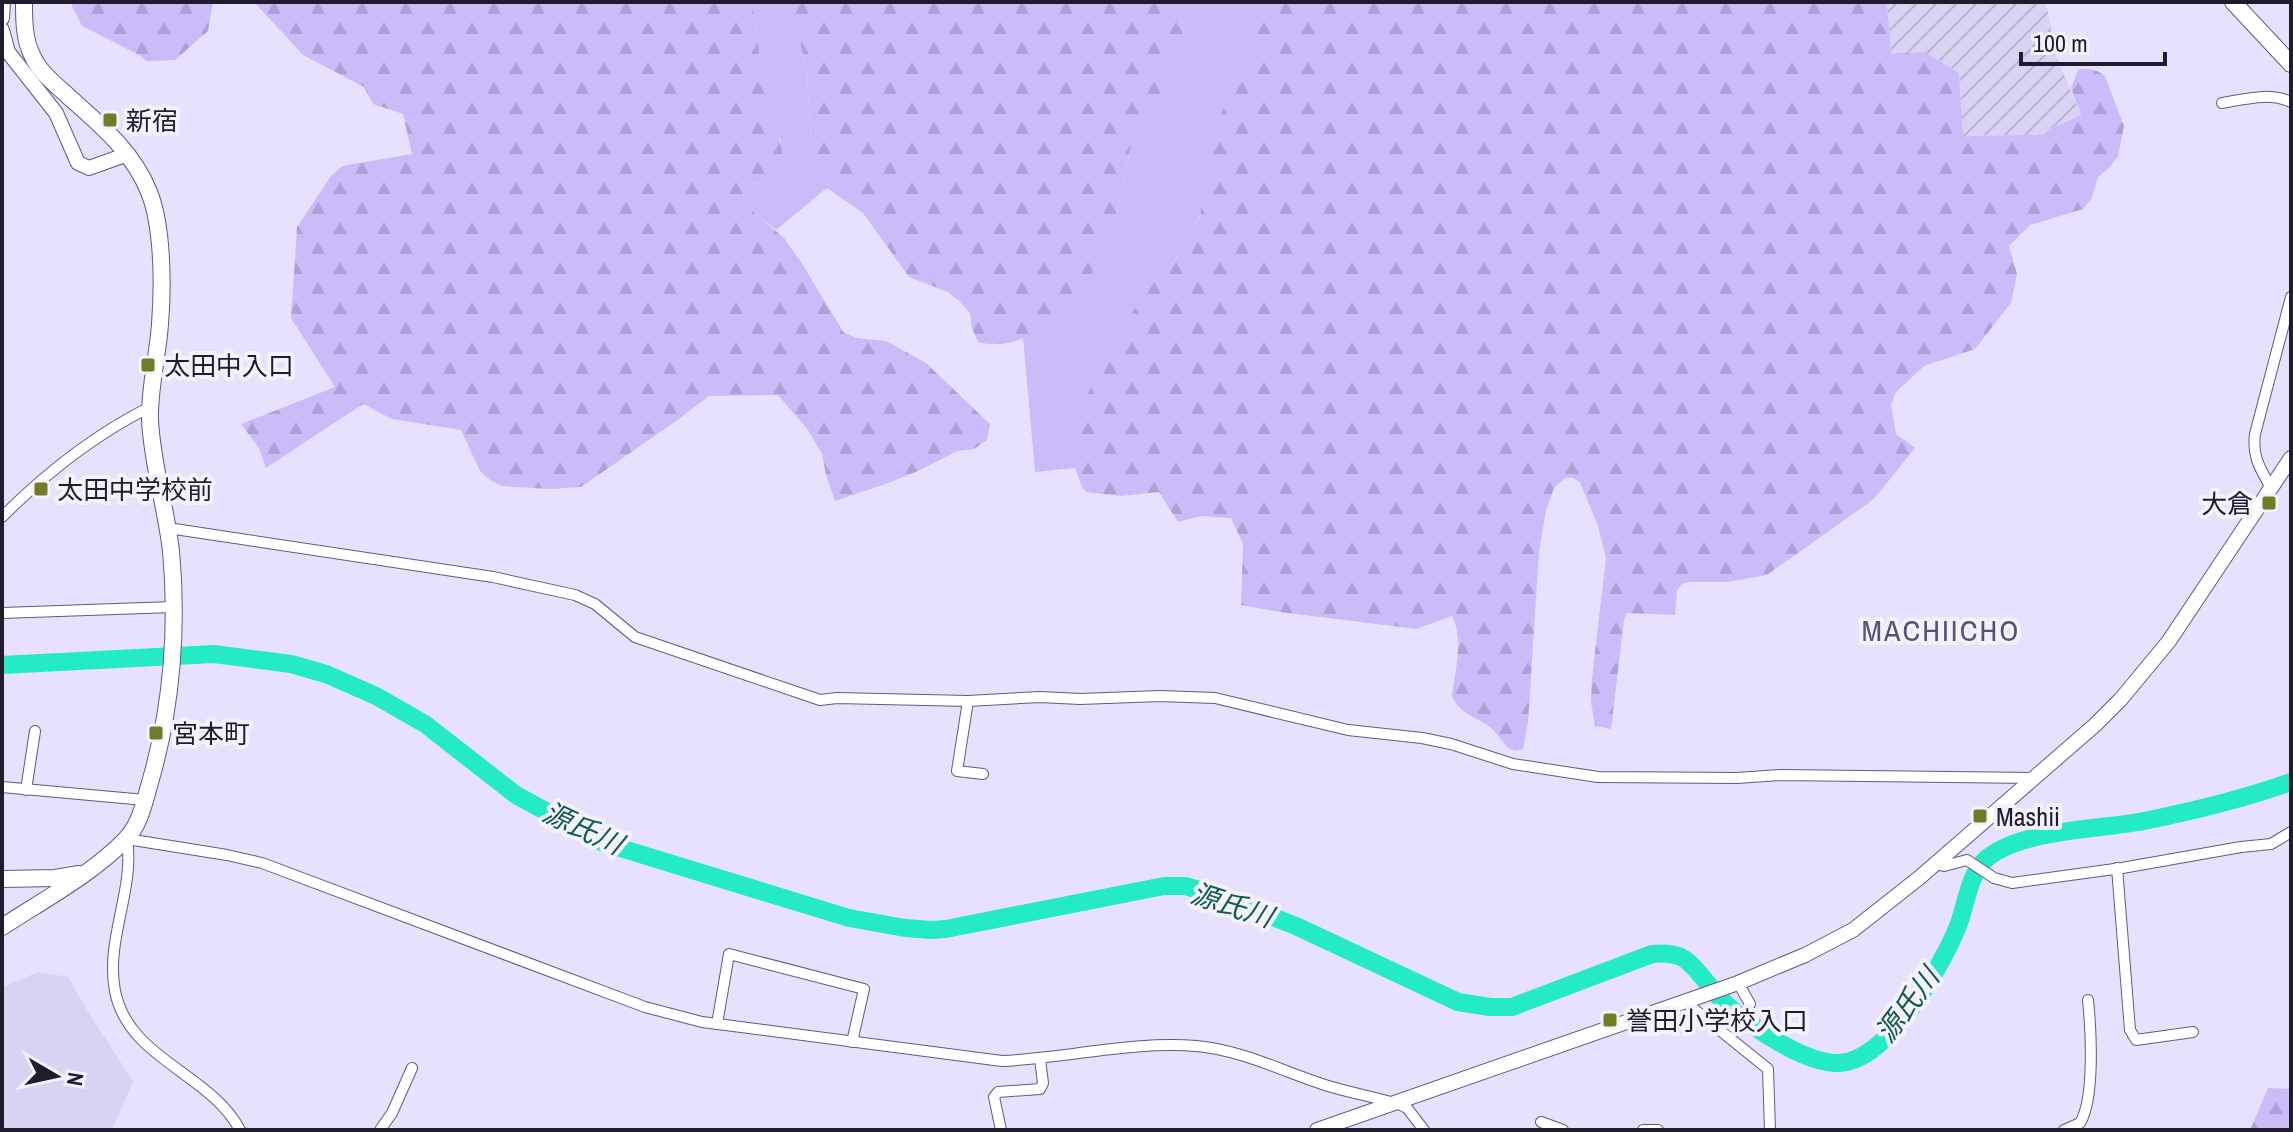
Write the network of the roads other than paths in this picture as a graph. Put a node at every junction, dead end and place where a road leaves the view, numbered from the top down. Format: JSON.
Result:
{"nodes":[{"id":1,"x":3,"y":2,"type":"edge"},
{"id":2,"x":24,"y":2,"type":"edge"},
{"id":3,"x":2233,"y":2,"type":"edge"},
{"id":4,"x":2,"y":18,"type":"edge"},
{"id":5,"x":2,"y":30,"type":"edge"},
{"id":6,"x":2291,"y":64,"type":"edge"},
{"id":7,"x":2291,"y":102,"type":"edge"},
{"id":8,"x":2222,"y":103,"type":"dead end"},
{"id":9,"x":128,"y":154,"type":"junction"},
{"id":10,"x":2290,"y":302,"type":"edge"},
{"id":11,"x":150,"y":407,"type":"junction"},
{"id":12,"x":2291,"y":458,"type":"edge"},
{"id":13,"x":2271,"y":488,"type":"junction"},
{"id":14,"x":2,"y":517,"type":"edge"},
{"id":15,"x":168,"y":528,"type":"junction"},
{"id":16,"x":173,"y":607,"type":"junction"},
{"id":17,"x":2,"y":613,"type":"edge"},
{"id":18,"x":968,"y":701,"type":"junction"},
{"id":19,"x":35,"y":731,"type":"dead end"},
{"id":20,"x":983,"y":774,"type":"dead end"},
{"id":21,"x":2035,"y":778,"type":"junction"},
{"id":22,"x":2,"y":787,"type":"edge"},
{"id":23,"x":26,"y":790,"type":"junction"},
{"id":24,"x":145,"y":800,"type":"junction"},
{"id":25,"x":2291,"y":832,"type":"edge"},
{"id":26,"x":127,"y":839,"type":"junction"},
{"id":27,"x":1936,"y":864,"type":"junction"},
{"id":28,"x":2117,"y":868,"type":"junction"},
{"id":29,"x":2,"y":879,"type":"edge"},
{"id":30,"x":57,"y":884,"type":"junction"},
{"id":31,"x":2,"y":927,"type":"edge"},
{"id":32,"x":1732,"y":985,"type":"junction"},
{"id":33,"x":1690,"y":1000,"type":"junction"},
{"id":34,"x":2088,"y":1000,"type":"dead end"},
{"id":35,"x":1750,"y":1004,"type":"dead end"},
{"id":36,"x":717,"y":1024,"type":"junction"},
{"id":37,"x":2193,"y":1032,"type":"dead end"},
{"id":38,"x":852,"y":1042,"type":"junction"},
{"id":39,"x":1040,"y":1059,"type":"junction"},
{"id":40,"x":412,"y":1068,"type":"dead end"},
{"id":41,"x":1395,"y":1103,"type":"junction"},
{"id":42,"x":1541,"y":1122,"type":"dead end"},
{"id":43,"x":240,"y":1130,"type":"edge"},
{"id":44,"x":380,"y":1130,"type":"edge"},
{"id":45,"x":1001,"y":1130,"type":"edge"},
{"id":46,"x":1317,"y":1130,"type":"edge"},
{"id":47,"x":1424,"y":1130,"type":"edge"},
{"id":48,"x":1563,"y":1130,"type":"edge"},
{"id":49,"x":1643,"y":1130,"type":"edge"},
{"id":50,"x":1658,"y":1130,"type":"edge"},
{"id":51,"x":1770,"y":1130,"type":"edge"},
{"id":52,"x":2064,"y":1130,"type":"edge"}],
"edges":[{"from":1,"to":4,"type":"main road"},
{"from":2,"to":9,"type":"highway"},
{"from":3,"to":6,"type":"highway"},
{"from":5,"to":9,"type":"main road"},
{"from":7,"to":8,"type":"street"},
{"from":9,"to":11,"type":"highway"},
{"from":10,"to":13,"type":"street"},
{"from":11,"to":14,"type":"street"},
{"from":11,"to":15,"type":"highway"},
{"from":12,"to":13,"type":"main road"},
{"from":13,"to":21,"type":"main road"},
{"from":15,"to":16,"type":"highway"},
{"from":15,"to":18,"type":"street"},
{"from":16,"to":17,"type":"street"},
{"from":16,"to":24,"type":"highway"},
{"from":18,"to":20,"type":"street"},
{"from":18,"to":21,"type":"street"},
{"from":19,"to":23,"type":"street"},
{"from":21,"to":27,"type":"main road"},
{"from":22,"to":23,"type":"street"},
{"from":23,"to":24,"type":"street"},
{"from":24,"to":26,"type":"highway"},
{"from":25,"to":28,"type":"street"},
{"from":26,"to":30,"type":"highway"},
{"from":26,"to":36,"type":"street"},
{"from":26,"to":43,"type":"street"},
{"from":27,"to":28,"type":"street"},
{"from":27,"to":32,"type":"main road"},
{"from":28,"to":37,"type":"street"},
{"from":29,"to":30,"type":"highway"},
{"from":30,"to":31,"type":"highway"},
{"from":32,"to":33,"type":"main road"},
{"from":32,"to":35,"type":"street"},
{"from":33,"to":41,"type":"main road"},
{"from":33,"to":51,"type":"street"},
{"from":34,"to":52,"type":"street"},
{"from":36,"to":38,"type":"street"},
{"from":36,"to":38,"type":"street"},
{"from":38,"to":39,"type":"street"},
{"from":39,"to":41,"type":"street"},
{"from":39,"to":45,"type":"street"},
{"from":40,"to":44,"type":"street"},
{"from":41,"to":46,"type":"main road"},
{"from":41,"to":47,"type":"street"},
{"from":42,"to":48,"type":"street"},
{"from":49,"to":50,"type":"street"}]}
